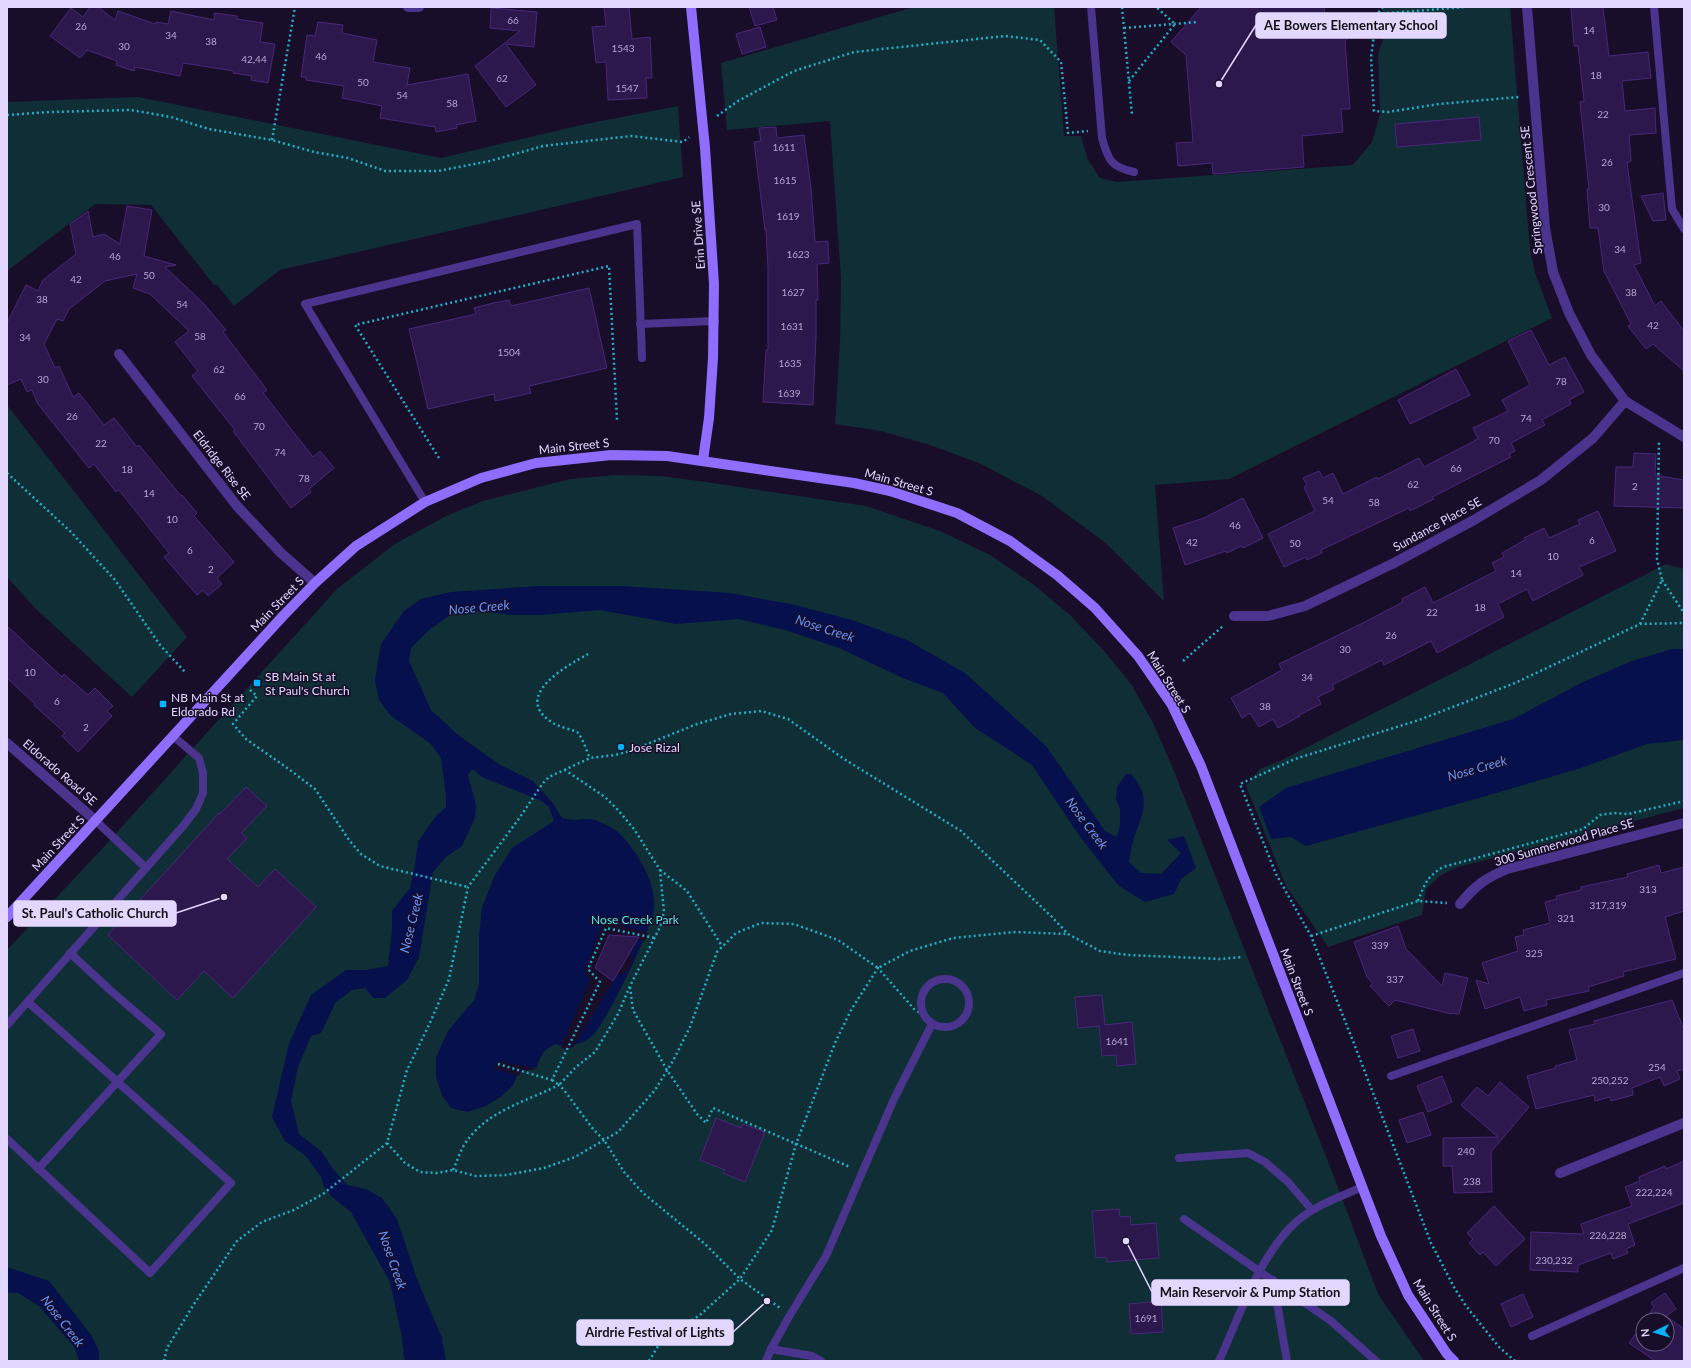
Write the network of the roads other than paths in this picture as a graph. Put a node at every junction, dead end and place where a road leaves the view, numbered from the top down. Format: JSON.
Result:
{"nodes":[{"id":1,"x":408,"y":7,"type":"edge"},
{"id":2,"x":419,"y":7,"type":"edge"},
{"id":3,"x":691,"y":7,"type":"edge"},
{"id":4,"x":1091,"y":7,"type":"edge"},
{"id":5,"x":1527,"y":7,"type":"edge"},
{"id":6,"x":1654,"y":7,"type":"edge"},
{"id":7,"x":1134,"y":172,"type":"dead end"},
{"id":8,"x":1684,"y":229,"type":"edge"},
{"id":9,"x":715,"y":321,"type":"junction"},
{"id":10,"x":640,"y":324,"type":"junction"},
{"id":11,"x":119,"y":354,"type":"dead end"},
{"id":12,"x":642,"y":358,"type":"dead end"},
{"id":13,"x":1625,"y":401,"type":"junction"},
{"id":14,"x":1684,"y":437,"type":"edge"},
{"id":15,"x":703,"y":460,"type":"junction"},
{"id":16,"x":425,"y":502,"type":"junction"},
{"id":17,"x":315,"y":583,"type":"junction"},
{"id":18,"x":1234,"y":616,"type":"road end"},
{"id":19,"x":173,"y":736,"type":"junction"},
{"id":20,"x":7,"y":743,"type":"edge"},
{"id":21,"x":96,"y":821,"type":"junction"},
{"id":22,"x":1684,"y":823,"type":"edge"},
{"id":23,"x":146,"y":868,"type":"junction"},
{"id":24,"x":1460,"y":904,"type":"road end"},
{"id":25,"x":7,"y":917,"type":"edge"},
{"id":26,"x":70,"y":954,"type":"junction"},
{"id":27,"x":1684,"y":973,"type":"edge"},
{"id":28,"x":28,"y":1002,"type":"junction"},
{"id":29,"x":932,"y":1024,"type":"junction"},
{"id":30,"x":7,"y":1025,"type":"edge"},
{"id":31,"x":1391,"y":1076,"type":"dead end"},
{"id":32,"x":117,"y":1082,"type":"junction"},
{"id":33,"x":1684,"y":1123,"type":"edge"},
{"id":34,"x":7,"y":1139,"type":"edge"},
{"id":35,"x":1178,"y":1158,"type":"dead end"},
{"id":36,"x":38,"y":1169,"type":"junction"},
{"id":37,"x":1560,"y":1172,"type":"dead end"},
{"id":38,"x":1362,"y":1187,"type":"junction"},
{"id":39,"x":1312,"y":1210,"type":"junction"},
{"id":40,"x":1184,"y":1219,"type":"dead end"},
{"id":41,"x":1684,"y":1268,"type":"edge"},
{"id":42,"x":1260,"y":1270,"type":"junction"},
{"id":43,"x":1273,"y":1280,"type":"junction"},
{"id":44,"x":1532,"y":1336,"type":"dead end"},
{"id":45,"x":771,"y":1349,"type":"junction"},
{"id":46,"x":766,"y":1361,"type":"edge"},
{"id":47,"x":821,"y":1361,"type":"edge"},
{"id":48,"x":1219,"y":1361,"type":"edge"},
{"id":49,"x":1287,"y":1361,"type":"edge"},
{"id":50,"x":1376,"y":1361,"type":"edge"},
{"id":51,"x":1454,"y":1361,"type":"edge"}],
"edges":[{"from":1,"to":2,"type":"street"},
{"from":3,"to":9,"type":"main road","name":"Erin Drive SE"},
{"from":4,"to":7,"type":"lane"},
{"from":5,"to":13,"type":"street","name":"Springwood Crescent SE"},
{"from":6,"to":8,"type":"lane"},
{"from":9,"to":10,"type":"lane"},
{"from":9,"to":15,"type":"main road","name":"Erin Drive SE"},
{"from":10,"to":12,"type":"lane"},
{"from":10,"to":16,"type":"lane"},
{"from":11,"to":17,"type":"street","name":"Eldridge Rise SE"},
{"from":13,"to":14,"type":"street","name":"Springwood Crescent SE"},
{"from":13,"to":18,"type":"street","name":"Sundance Place SE"},
{"from":15,"to":16,"type":"main road","name":"Main Street S"},
{"from":15,"to":38,"type":"main road","name":"Main Street S"},
{"from":16,"to":17,"type":"main road","name":"Main Street S"},
{"from":17,"to":19,"type":"main road","name":"Main Street S"},
{"from":19,"to":21,"type":"main road","name":"Main Street S"},
{"from":19,"to":23,"type":"lane"},
{"from":20,"to":21,"type":"street","name":"Eldorado Road SE"},
{"from":21,"to":23,"type":"lane"},
{"from":21,"to":25,"type":"main road","name":"Main Street S"},
{"from":22,"to":24,"type":"street","name":"300 Summerwood Place SE"},
{"from":23,"to":26,"type":"lane"},
{"from":26,"to":28,"type":"lane"},
{"from":26,"to":32,"type":"lane"},
{"from":27,"to":31,"type":"lane"},
{"from":28,"to":30,"type":"lane"},
{"from":28,"to":32,"type":"lane"},
{"from":29,"to":29,"type":"lane"},
{"from":29,"to":45,"type":"lane"},
{"from":32,"to":36,"type":"lane"},
{"from":32,"to":36,"type":"lane"},
{"from":33,"to":37,"type":"street"},
{"from":34,"to":36,"type":"lane"},
{"from":35,"to":39,"type":"lane"},
{"from":38,"to":39,"type":"lane"},
{"from":38,"to":51,"type":"main road","name":"Main Street S"},
{"from":39,"to":42,"type":"lane"},
{"from":40,"to":42,"type":"lane"},
{"from":41,"to":44,"type":"lane"},
{"from":42,"to":43,"type":"lane"},
{"from":42,"to":48,"type":"lane"},
{"from":43,"to":49,"type":"lane"},
{"from":43,"to":50,"type":"lane"},
{"from":45,"to":46,"type":"lane"},
{"from":45,"to":47,"type":"lane"}]}
